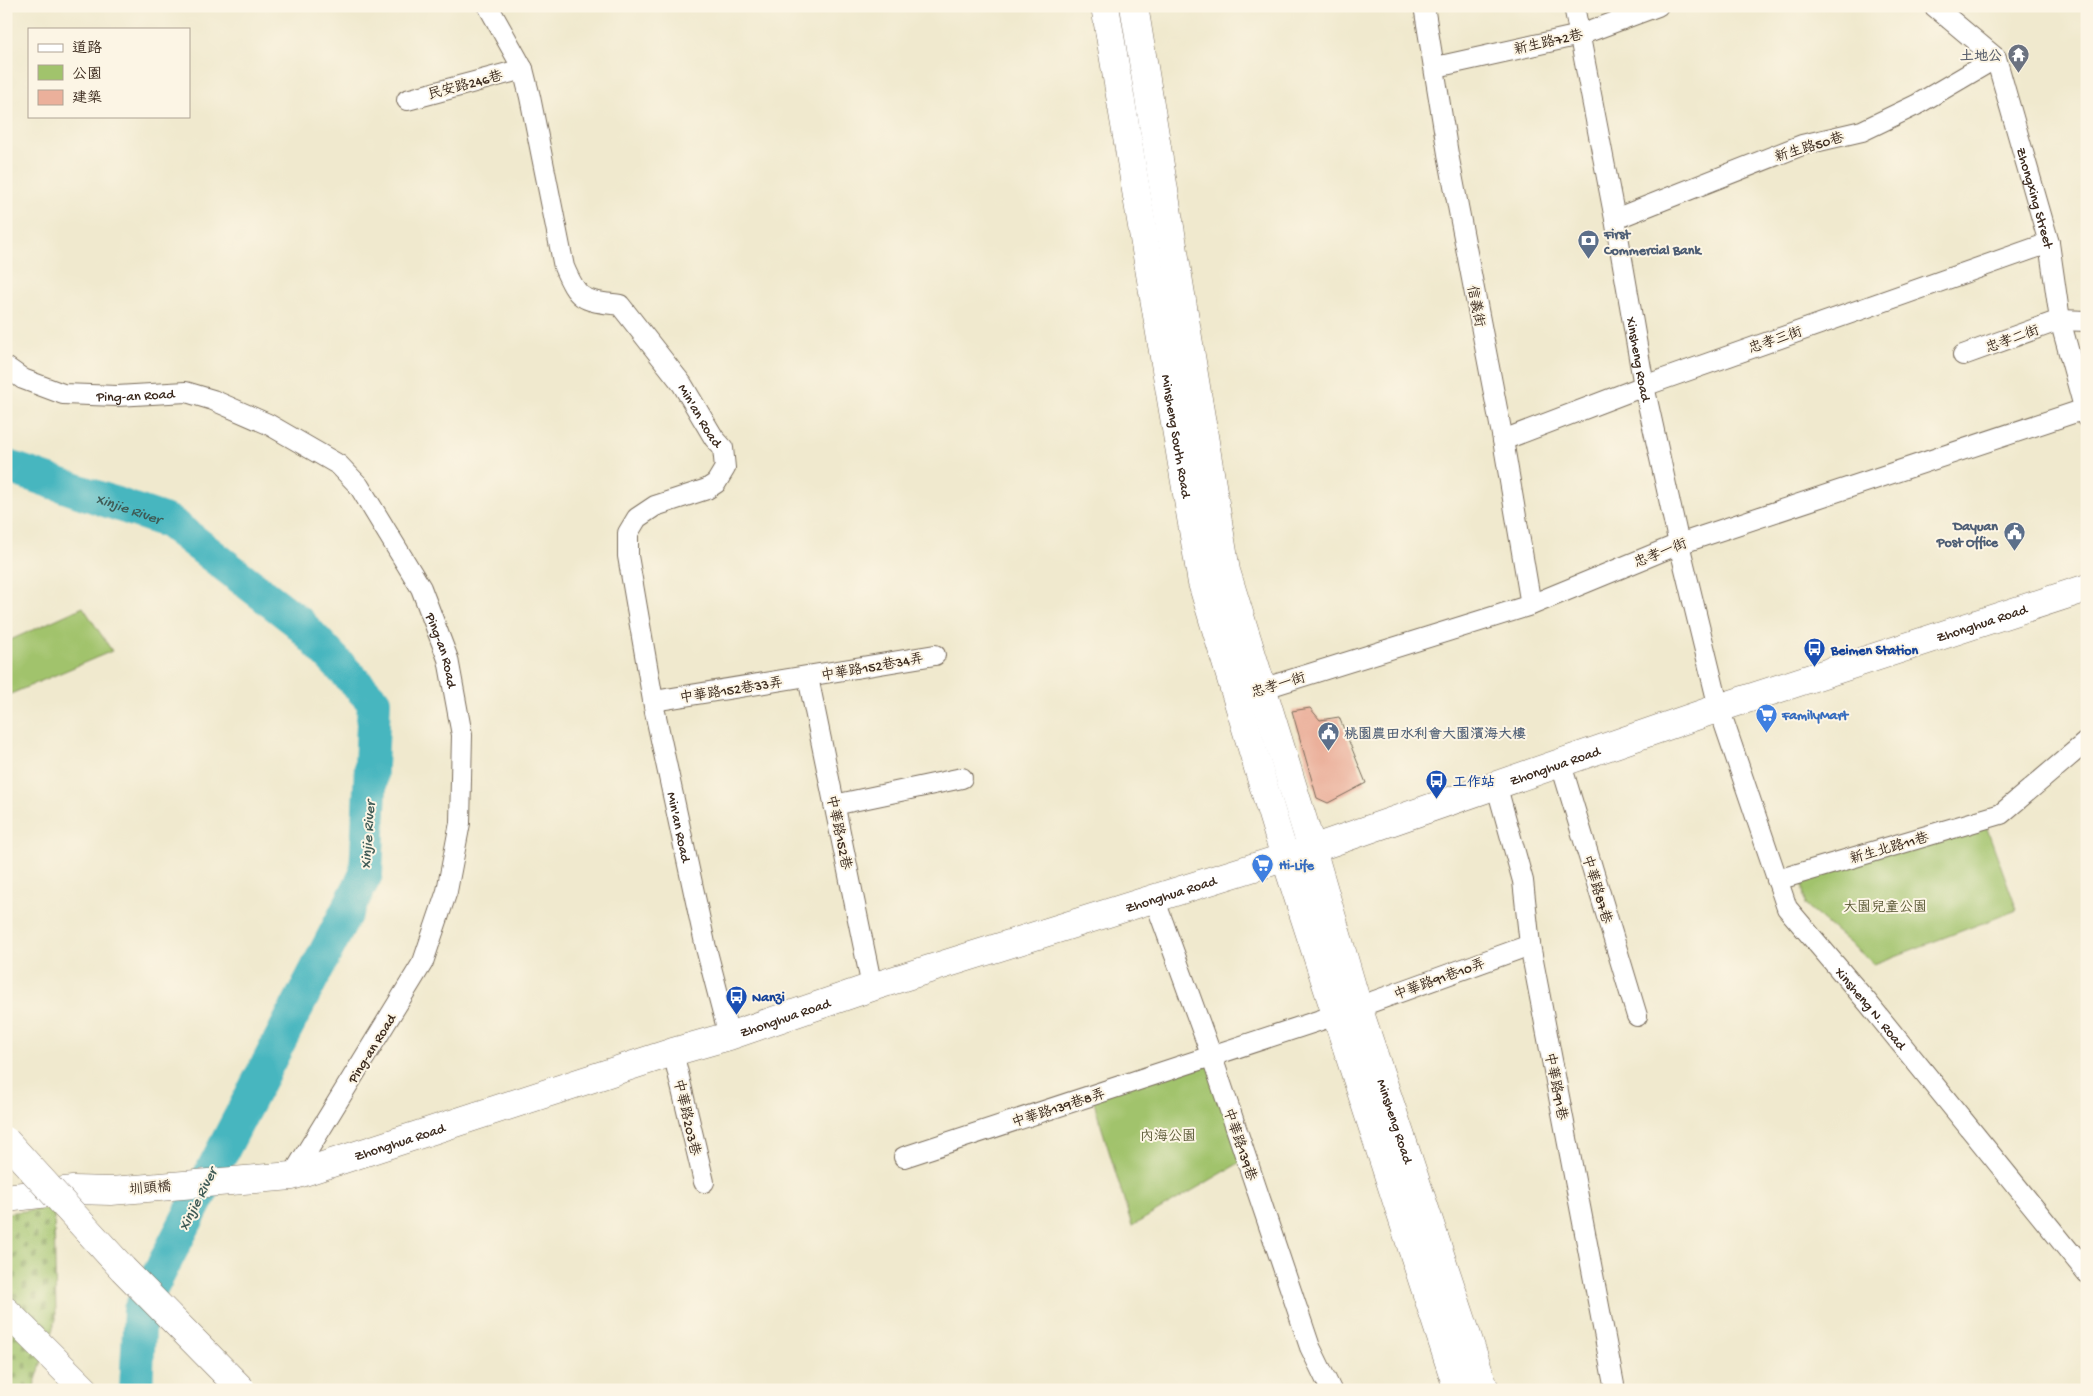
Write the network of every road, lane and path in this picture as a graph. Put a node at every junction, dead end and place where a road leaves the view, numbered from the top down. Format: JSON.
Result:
{"nodes":[{"id":1,"x":488,"y":6,"type":"edge"},
{"id":2,"x":1105,"y":6,"type":"edge"},
{"id":3,"x":1134,"y":6,"type":"edge"},
{"id":4,"x":1424,"y":6,"type":"edge"},
{"id":5,"x":1574,"y":6,"type":"edge"},
{"id":6,"x":1658,"y":6,"type":"edge"},
{"id":7,"x":1934,"y":6,"type":"edge"},
{"id":8,"x":1580,"y":35,"type":"junction"},
{"id":9,"x":1996,"y":58,"type":"junction"},
{"id":10,"x":1436,"y":67,"type":"junction"},
{"id":11,"x":522,"y":68,"type":"junction"},
{"id":12,"x":407,"y":100,"type":"dead end"},
{"id":13,"x":1615,"y":219,"type":"junction"},
{"id":14,"x":2049,"y":243,"type":"junction"},
{"id":15,"x":2060,"y":320,"type":"junction"},
{"id":16,"x":2087,"y":321,"type":"edge"},
{"id":17,"x":1963,"y":355,"type":"dead end"},
{"id":18,"x":6,"y":367,"type":"edge"},
{"id":19,"x":1644,"y":386,"type":"junction"},
{"id":20,"x":2086,"y":413,"type":"edge"},
{"id":21,"x":1503,"y":440,"type":"junction"},
{"id":22,"x":1679,"y":544,"type":"junction"},
{"id":23,"x":2087,"y":588,"type":"edge"},
{"id":24,"x":1531,"y":605,"type":"junction"},
{"id":25,"x":936,"y":655,"type":"dead end"},
{"id":26,"x":808,"y":677,"type":"junction"},
{"id":27,"x":1262,"y":689,"type":"junction"},
{"id":28,"x":1236,"y":696,"type":"junction"},
{"id":29,"x":654,"y":701,"type":"junction"},
{"id":30,"x":1719,"y":708,"type":"junction"},
{"id":31,"x":2087,"y":741,"type":"edge"},
{"id":32,"x":1560,"y":761,"type":"junction"},
{"id":33,"x":962,"y":778,"type":"dead end"},
{"id":34,"x":1496,"y":784,"type":"junction"},
{"id":35,"x":834,"y":805,"type":"junction"},
{"id":36,"x":1312,"y":849,"type":"junction"},
{"id":37,"x":1285,"y":857,"type":"junction"},
{"id":38,"x":1777,"y":880,"type":"junction"},
{"id":39,"x":1154,"y":898,"type":"junction"},
{"id":40,"x":1530,"y":945,"type":"junction"},
{"id":41,"x":872,"y":987,"type":"junction"},
{"id":42,"x":1347,"y":1011,"type":"junction"},
{"id":43,"x":1637,"y":1016,"type":"dead end"},
{"id":44,"x":729,"y":1036,"type":"junction"},
{"id":45,"x":673,"y":1052,"type":"junction"},
{"id":46,"x":1212,"y":1057,"type":"junction"},
{"id":47,"x":6,"y":1141,"type":"edge"},
{"id":48,"x":904,"y":1157,"type":"dead end"},
{"id":49,"x":292,"y":1176,"type":"junction"},
{"id":50,"x":248,"y":1178,"type":"joint"},
{"id":51,"x":704,"y":1182,"type":"dead end"},
{"id":52,"x":6,"y":1198,"type":"edge"},
{"id":53,"x":2087,"y":1273,"type":"edge"},
{"id":54,"x":6,"y":1311,"type":"edge"},
{"id":55,"x":84,"y":1390,"type":"edge"},
{"id":56,"x":242,"y":1390,"type":"edge"},
{"id":57,"x":1330,"y":1390,"type":"edge"},
{"id":58,"x":1458,"y":1390,"type":"edge"},
{"id":59,"x":1485,"y":1390,"type":"edge"},
{"id":60,"x":1615,"y":1390,"type":"edge"}],
"edges":[{"from":1,"to":11,"type":"street","name":"Min'an Road"},
{"from":2,"to":28,"type":"main road","name":"Minsheng South Road"},
{"from":3,"to":27,"type":"main road","name":"Minsheng South Road"},
{"from":4,"to":10,"type":"street","name":"信義街"},
{"from":5,"to":8,"type":"street","name":"Xinsheng Road"},
{"from":6,"to":8,"type":"street","name":"新生路72巷"},
{"from":7,"to":9,"type":"street"},
{"from":8,"to":10,"type":"street","name":"新生路72巷"},
{"from":8,"to":13,"type":"street","name":"Xinsheng Road"},
{"from":9,"to":13,"type":"street","name":"新生路50巷"},
{"from":9,"to":14,"type":"street","name":"Zhongxing Street"},
{"from":10,"to":21,"type":"street","name":"信義街"},
{"from":11,"to":12,"type":"street","name":"民安路246巷"},
{"from":11,"to":29,"type":"street","name":"Min'an Road"},
{"from":13,"to":19,"type":"street","name":"Xinsheng Road"},
{"from":14,"to":15,"type":"street","name":"Zhongxing Street"},
{"from":14,"to":19,"type":"street","name":"忠孝三街"},
{"from":15,"to":16,"type":"street"},
{"from":15,"to":17,"type":"street","name":"忠孝二街"},
{"from":15,"to":20,"type":"street","name":"Zhongxing Street"},
{"from":18,"to":49,"type":"street","name":"Ping-an Road"},
{"from":19,"to":21,"type":"street","name":"忠孝三街"},
{"from":19,"to":22,"type":"street","name":"Xinsheng Road"},
{"from":20,"to":22,"type":"street","name":"忠孝一街"},
{"from":21,"to":24,"type":"street","name":"信義街"},
{"from":22,"to":24,"type":"street","name":"忠孝一街"},
{"from":22,"to":30,"type":"street","name":"Xinsheng Road"},
{"from":23,"to":30,"type":"main road","name":"Zhonghua Road"},
{"from":24,"to":27,"type":"street","name":"忠孝一街"},
{"from":25,"to":26,"type":"street","name":"中華路152巷34弄"},
{"from":26,"to":29,"type":"street","name":"中華路152巷33弄"},
{"from":26,"to":35,"type":"street","name":"中華路152巷"},
{"from":27,"to":28,"type":"street","name":"忠孝一街"},
{"from":27,"to":36,"type":"main road","name":"Minsheng South Road"},
{"from":28,"to":37,"type":"main road","name":"Minsheng South Road"},
{"from":29,"to":44,"type":"street","name":"Min'an Road"},
{"from":30,"to":32,"type":"main road","name":"Zhonghua Road"},
{"from":30,"to":38,"type":"street","name":"Xinsheng N. Road"},
{"from":31,"to":38,"type":"street","name":"新生北路11巷"},
{"from":32,"to":34,"type":"main road","name":"Zhonghua Road"},
{"from":32,"to":43,"type":"street","name":"中華路87巷"},
{"from":33,"to":35,"type":"street"},
{"from":34,"to":36,"type":"main road","name":"Zhonghua Road"},
{"from":34,"to":40,"type":"street","name":"中華路91巷"},
{"from":35,"to":41,"type":"street","name":"中華路152巷"},
{"from":36,"to":37,"type":"main road","name":"Zhonghua Road"},
{"from":36,"to":42,"type":"main road","name":"Minsheng Road"},
{"from":37,"to":39,"type":"main road","name":"Zhonghua Road"},
{"from":37,"to":42,"type":"main road","name":"Minsheng Road"},
{"from":38,"to":53,"type":"street","name":"Xinsheng N. Road"},
{"from":39,"to":41,"type":"main road","name":"Zhonghua Road"},
{"from":39,"to":46,"type":"street","name":"中華路139巷"},
{"from":40,"to":42,"type":"street","name":"中華路91巷10弄"},
{"from":40,"to":60,"type":"street","name":"中華路91巷"},
{"from":41,"to":44,"type":"main road","name":"Zhonghua Road"},
{"from":42,"to":46,"type":"street","name":"中華路91巷10弄"},
{"from":42,"to":58,"type":"main road","name":"Minsheng Road"},
{"from":42,"to":59,"type":"main road","name":"Minsheng Road"},
{"from":44,"to":45,"type":"main road","name":"Zhonghua Road"},
{"from":45,"to":49,"type":"main road","name":"Zhonghua Road"},
{"from":45,"to":51,"type":"street","name":"中華路203巷"},
{"from":46,"to":48,"type":"street","name":"中華路139巷8弄"},
{"from":46,"to":57,"type":"street","name":"中華路139巷"},
{"from":47,"to":56,"type":"main road","bridge":true},
{"from":49,"to":50,"type":"main road","name":"Zhonghua Road"},
{"from":50,"to":52,"type":"main road","name":"圳頭橋"},
{"from":54,"to":55,"type":"main road"}]}
